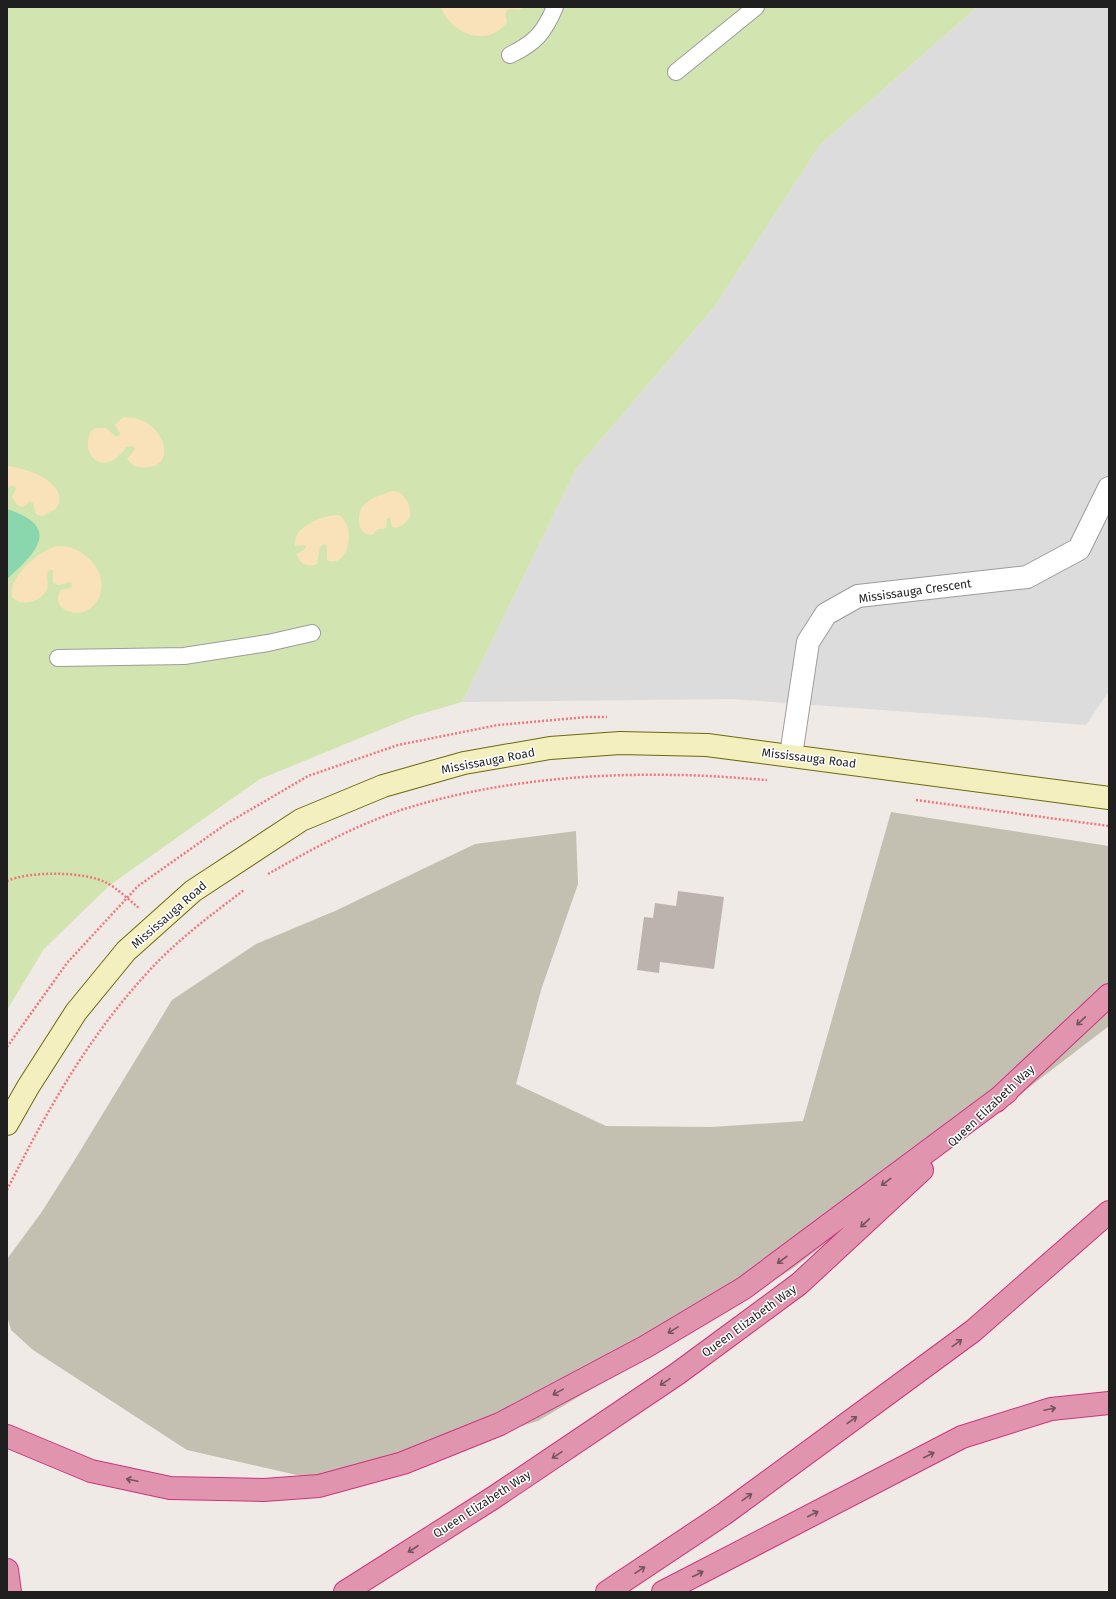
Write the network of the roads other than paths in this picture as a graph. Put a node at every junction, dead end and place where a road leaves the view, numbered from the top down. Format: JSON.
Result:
{"nodes":[{"id":1,"x":555,"y":7,"type":"edge"},
{"id":2,"x":756,"y":7,"type":"edge"},
{"id":3,"x":510,"y":55,"type":"dead end"},
{"id":4,"x":676,"y":72,"type":"dead end"},
{"id":5,"x":1109,"y":488,"type":"edge"},
{"id":6,"x":312,"y":633,"type":"dead end"},
{"id":7,"x":58,"y":658,"type":"dead end"},
{"id":8,"x":792,"y":755,"type":"junction"},
{"id":9,"x":1109,"y":798,"type":"edge"},
{"id":10,"x":1109,"y":994,"type":"edge"},
{"id":11,"x":1007,"y":1092,"type":"junction"},
{"id":12,"x":7,"y":1124,"type":"edge"},
{"id":13,"x":1109,"y":1212,"type":"edge"},
{"id":14,"x":1109,"y":1403,"type":"edge"},
{"id":15,"x":7,"y":1436,"type":"edge"},
{"id":16,"x":7,"y":1570,"type":"edge"},
{"id":17,"x":10,"y":1592,"type":"edge"},
{"id":18,"x":345,"y":1592,"type":"edge"},
{"id":19,"x":608,"y":1592,"type":"edge"},
{"id":20,"x":663,"y":1592,"type":"edge"}],
"edges":[{"from":1,"to":3,"type":"lane"},
{"from":2,"to":4,"type":"lane"},
{"from":5,"to":8,"type":"street","name":"Mississauga Crescent"},
{"from":6,"to":7,"type":"lane"},
{"from":8,"to":9,"type":"main road","name":"Mississauga Road"},
{"from":8,"to":12,"type":"main road","name":"Mississauga Road"},
{"from":10,"to":11,"type":"highway","name":"Queen Elizabeth Way","one_way":true},
{"from":11,"to":15,"type":"highway","one_way":true},
{"from":11,"to":18,"type":"highway","name":"Queen Elizabeth Way","one_way":true},
{"from":19,"to":13,"type":"highway","one_way":true},
{"from":20,"to":14,"type":"highway","one_way":true},
{"from":16,"to":17,"type":"highway"}]}
